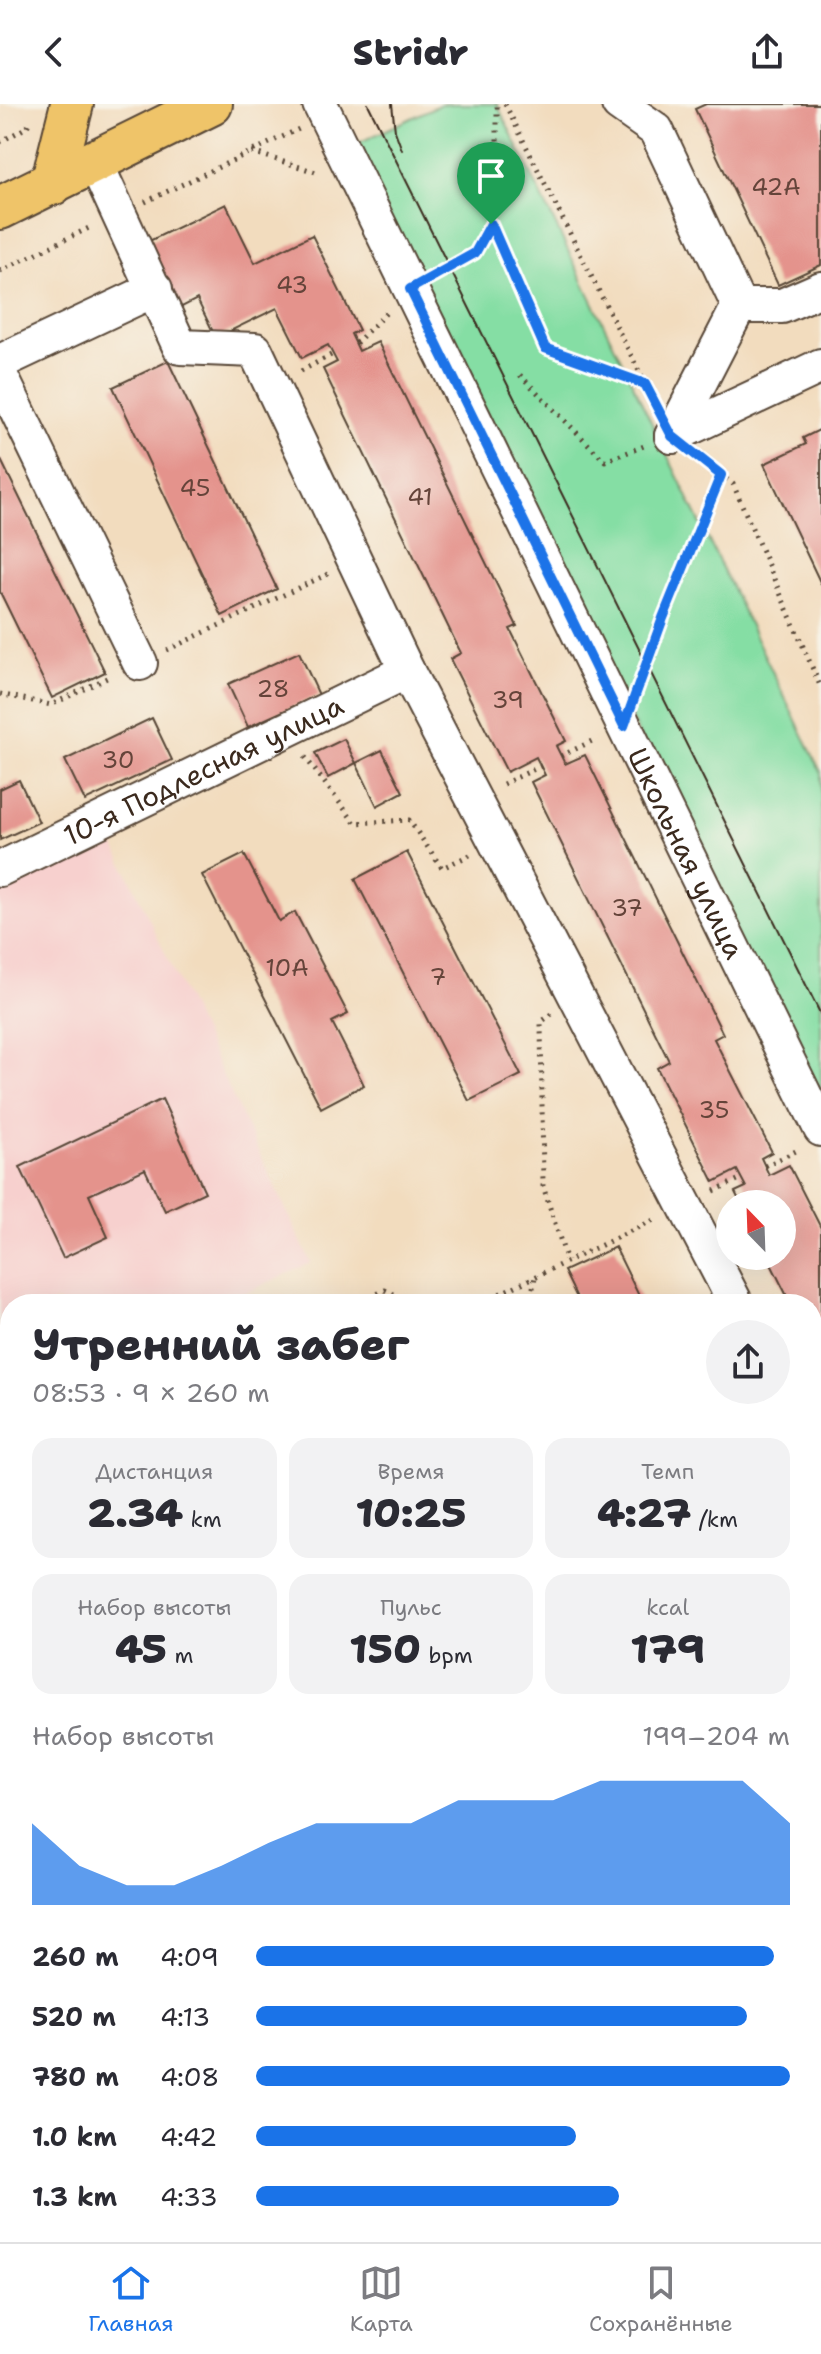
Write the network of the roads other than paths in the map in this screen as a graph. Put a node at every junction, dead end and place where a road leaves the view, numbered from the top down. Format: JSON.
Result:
{"nodes":[{"id":1,"x":72,"y":104,"type":"edge"},
{"id":2,"x":211,"y":104,"type":"edge"},
{"id":3,"x":619,"y":104,"type":"edge"},
{"id":4,"x":323,"y":110,"type":"edge"},
{"id":5,"x":95,"y":162,"type":"junction"},
{"id":6,"x":52,"y":184,"type":"junction"},
{"id":7,"x":0,"y":208,"type":"edge"},
{"id":8,"x":155,"y":289,"type":"junction"},
{"id":9,"x":821,"y":289,"type":"edge"},
{"id":10,"x":739,"y":306,"type":"junction"},
{"id":11,"x":0,"y":362,"type":"edge"},
{"id":12,"x":821,"y":366,"type":"edge"},
{"id":13,"x":0,"y":375,"type":"edge"},
{"id":14,"x":140,"y":663,"type":"road end"},
{"id":15,"x":407,"y":671,"type":"junction"},
{"id":16,"x":0,"y":869,"type":"edge"},
{"id":17,"x":814,"y":1138,"type":"edge"},
{"id":18,"x":731,"y":1294,"type":"edge"}],
"edges":[{"from":1,"to":6,"type":"main road"},
{"from":2,"to":5,"type":"main road"},
{"from":3,"to":10,"type":"street"},
{"from":4,"to":17,"type":"street","name":"Школьная улица"},
{"from":5,"to":6,"type":"main road"},
{"from":5,"to":8,"type":"street"},
{"from":6,"to":7,"type":"main road"},
{"from":8,"to":11,"type":"street"},
{"from":8,"to":15,"type":"street"},
{"from":9,"to":10,"type":"street"},
{"from":10,"to":12,"type":"street"},
{"from":13,"to":14,"type":"street"},
{"from":15,"to":16,"type":"street","name":"10-я Подлесная улица"},
{"from":15,"to":18,"type":"street"}]}
